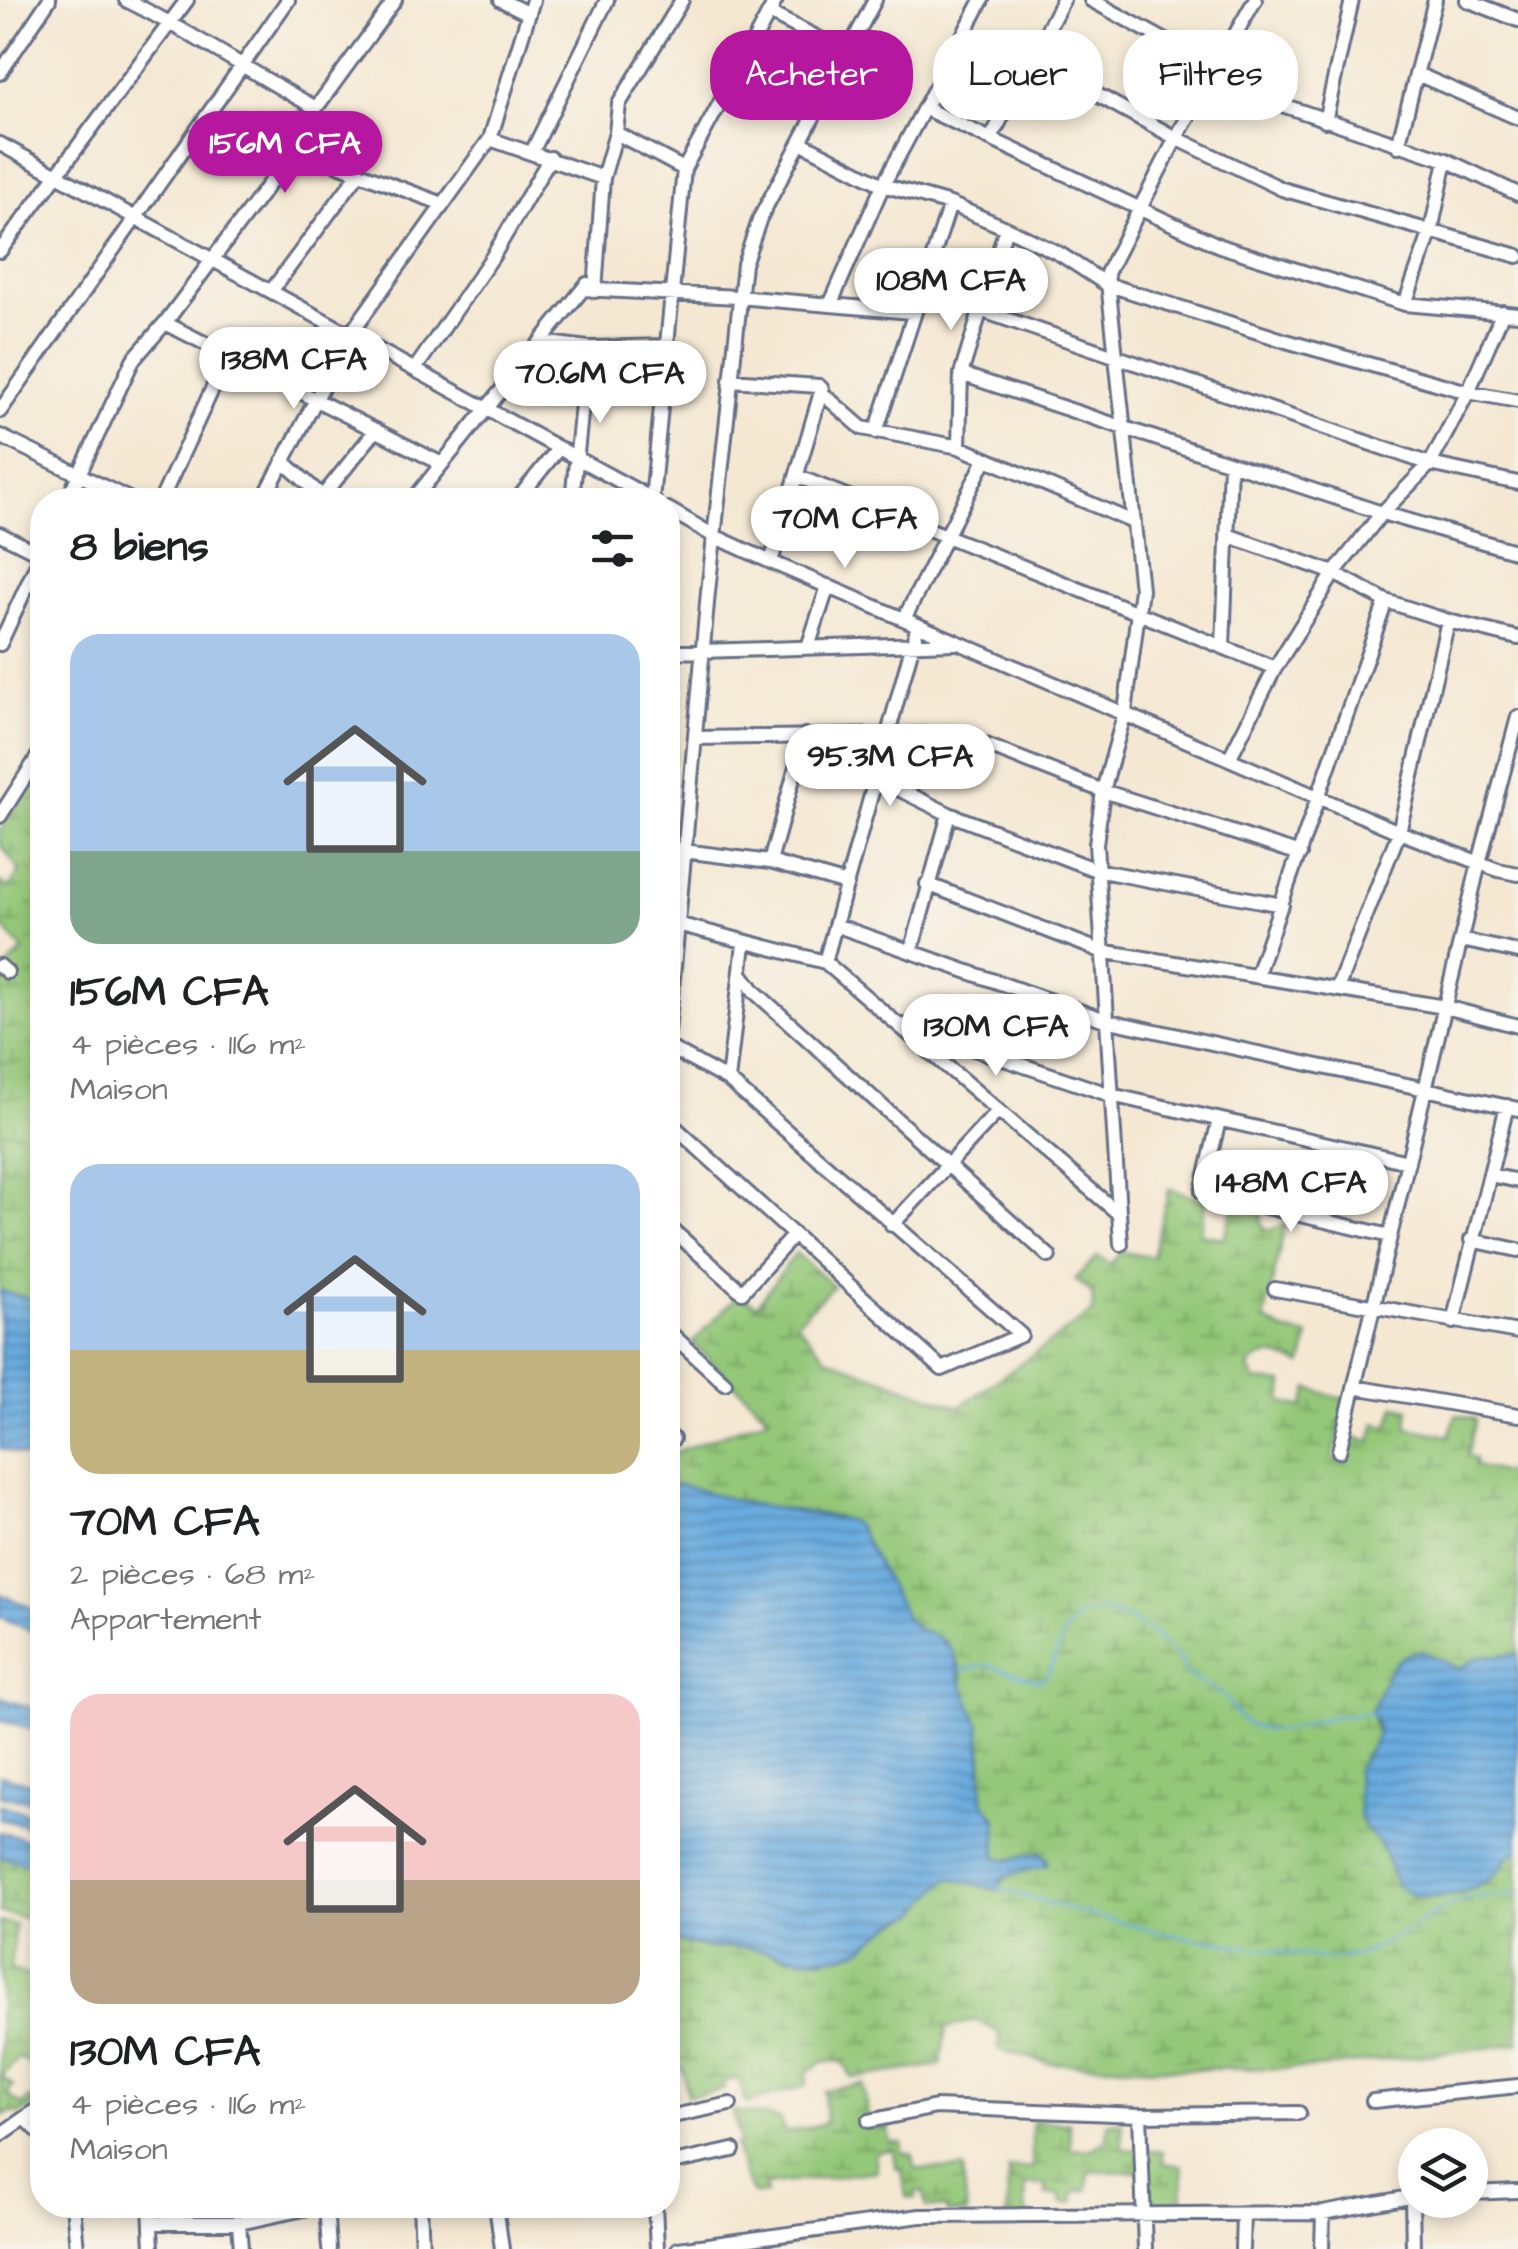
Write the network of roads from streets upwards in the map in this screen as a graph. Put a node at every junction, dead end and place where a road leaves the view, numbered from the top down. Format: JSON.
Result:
{"nodes":[{"id":1,"x":49,"y":0,"type":"edge"},
{"id":2,"x":126,"y":0,"type":"edge"},
{"id":3,"x":187,"y":0,"type":"edge"},
{"id":4,"x":288,"y":0,"type":"edge"},
{"id":5,"x":395,"y":0,"type":"edge"},
{"id":6,"x":501,"y":0,"type":"edge"},
{"id":7,"x":607,"y":0,"type":"edge"},
{"id":8,"x":682,"y":0,"type":"edge"},
{"id":9,"x":875,"y":0,"type":"edge"},
{"id":10,"x":982,"y":0,"type":"edge"},
{"id":11,"x":1063,"y":0,"type":"edge"},
{"id":12,"x":1091,"y":0,"type":"edge"},
{"id":13,"x":1352,"y":0,"type":"edge"},
{"id":14,"x":1435,"y":0,"type":"edge"},
{"id":15,"x":1467,"y":0,"type":"edge"},
{"id":16,"x":1254,"y":1,"type":"edge"},
{"id":17,"x":773,"y":6,"type":"edge"},
{"id":18,"x":531,"y":7,"type":"edge"},
{"id":19,"x":1518,"y":20,"type":"edge"},
{"id":20,"x":170,"y":22,"type":"junction"},
{"id":21,"x":812,"y":30,"type":"edge"},
{"id":22,"x":859,"y":30,"type":"edge"},
{"id":23,"x":1047,"y":30,"type":"edge"},
{"id":24,"x":1148,"y":30,"type":"edge"},
{"id":25,"x":1237,"y":30,"type":"edge"},
{"id":26,"x":241,"y":67,"type":"junction"},
{"id":27,"x":0,"y":74,"type":"edge"},
{"id":28,"x":1416,"y":74,"type":"junction"},
{"id":29,"x":1103,"y":97,"type":"edge"},
{"id":30,"x":316,"y":108,"type":"junction"},
{"id":31,"x":924,"y":108,"type":"junction"},
{"id":32,"x":1298,"y":111,"type":"edge"},
{"id":33,"x":1518,"y":118,"type":"edge"},
{"id":34,"x":812,"y":120,"type":"edge"},
{"id":35,"x":1000,"y":120,"type":"edge"},
{"id":36,"x":1186,"y":120,"type":"edge"},
{"id":37,"x":1325,"y":121,"type":"junction"},
{"id":38,"x":616,"y":133,"type":"junction"},
{"id":39,"x":490,"y":138,"type":"junction"},
{"id":40,"x":991,"y":138,"type":"junction"},
{"id":41,"x":1176,"y":138,"type":"junction"},
{"id":42,"x":800,"y":142,"type":"junction"},
{"id":43,"x":0,"y":144,"type":"edge"},
{"id":44,"x":1398,"y":146,"type":"junction"},
{"id":45,"x":294,"y":148,"type":"junction"},
{"id":46,"x":532,"y":152,"type":"junction"},
{"id":47,"x":550,"y":158,"type":"junction"},
{"id":48,"x":1446,"y":160,"type":"junction"},
{"id":49,"x":684,"y":169,"type":"junction"},
{"id":50,"x":359,"y":173,"type":"junction"},
{"id":51,"x":56,"y":175,"type":"junction"},
{"id":52,"x":603,"y":178,"type":"junction"},
{"id":53,"x":883,"y":185,"type":"junction"},
{"id":54,"x":1518,"y":194,"type":"edge"},
{"id":55,"x":443,"y":204,"type":"junction"},
{"id":56,"x":950,"y":204,"type":"junction"},
{"id":57,"x":1139,"y":208,"type":"junction"},
{"id":58,"x":136,"y":217,"type":"junction"},
{"id":59,"x":1006,"y":228,"type":"junction"},
{"id":60,"x":1430,"y":232,"type":"junction"},
{"id":61,"x":0,"y":251,"type":"edge"},
{"id":62,"x":1518,"y":256,"type":"edge"},
{"id":63,"x":213,"y":257,"type":"junction"},
{"id":64,"x":1106,"y":284,"type":"junction"},
{"id":65,"x":272,"y":290,"type":"junction"},
{"id":66,"x":589,"y":290,"type":"junction"},
{"id":67,"x":671,"y":294,"type":"junction"},
{"id":68,"x":738,"y":297,"type":"junction"},
{"id":69,"x":1405,"y":304,"type":"junction"},
{"id":70,"x":830,"y":305,"type":"junction"},
{"id":71,"x":980,"y":310,"type":"junction"},
{"id":72,"x":912,"y":312,"type":"junction"},
{"id":73,"x":1503,"y":312,"type":"junction"},
{"id":74,"x":1518,"y":314,"type":"edge"},
{"id":75,"x":165,"y":323,"type":"junction"},
{"id":76,"x":351,"y":333,"type":"junction"},
{"id":77,"x":540,"y":342,"type":"junction"},
{"id":78,"x":667,"y":346,"type":"junction"},
{"id":79,"x":588,"y":348,"type":"junction"},
{"id":80,"x":228,"y":355,"type":"junction"},
{"id":81,"x":1114,"y":355,"type":"junction"},
{"id":82,"x":415,"y":369,"type":"junction"},
{"id":83,"x":961,"y":374,"type":"junction"},
{"id":84,"x":730,"y":380,"type":"junction"},
{"id":85,"x":1468,"y":392,"type":"junction"},
{"id":86,"x":823,"y":394,"type":"junction"},
{"id":87,"x":316,"y":400,"type":"junction"},
{"id":88,"x":1518,"y":401,"type":"edge"},
{"id":89,"x":485,"y":410,"type":"junction"},
{"id":90,"x":0,"y":411,"type":"edge"},
{"id":91,"x":1122,"y":428,"type":"junction"},
{"id":92,"x":376,"y":430,"type":"junction"},
{"id":93,"x":876,"y":432,"type":"junction"},
{"id":94,"x":0,"y":436,"type":"edge"},
{"id":95,"x":959,"y":447,"type":"junction"},
{"id":96,"x":558,"y":449,"type":"junction"},
{"id":97,"x":575,"y":456,"type":"junction"},
{"id":98,"x":984,"y":460,"type":"junction"},
{"id":99,"x":283,"y":462,"type":"junction"},
{"id":100,"x":442,"y":464,"type":"junction"},
{"id":101,"x":1230,"y":464,"type":"junction"},
{"id":102,"x":1430,"y":464,"type":"junction"},
{"id":103,"x":79,"y":475,"type":"junction"},
{"id":104,"x":798,"y":477,"type":"junction"},
{"id":105,"x":1518,"y":484,"type":"edge"},
{"id":106,"x":73,"y":488,"type":"edge"},
{"id":107,"x":106,"y":488,"type":"edge"},
{"id":108,"x":167,"y":488,"type":"edge"},
{"id":109,"x":269,"y":488,"type":"edge"},
{"id":110,"x":313,"y":488,"type":"edge"},
{"id":111,"x":332,"y":488,"type":"edge"},
{"id":112,"x":425,"y":488,"type":"edge"},
{"id":113,"x":527,"y":488,"type":"edge"},
{"id":114,"x":573,"y":488,"type":"edge"},
{"id":115,"x":633,"y":488,"type":"edge"},
{"id":116,"x":654,"y":488,"type":"edge"},
{"id":117,"x":1382,"y":513,"type":"junction"},
{"id":118,"x":680,"y":516,"type":"edge"},
{"id":119,"x":1134,"y":522,"type":"junction"},
{"id":120,"x":0,"y":534,"type":"edge"},
{"id":121,"x":944,"y":534,"type":"junction"},
{"id":122,"x":1226,"y":535,"type":"junction"},
{"id":123,"x":714,"y":536,"type":"junction"},
{"id":124,"x":30,"y":548,"type":"edge"},
{"id":125,"x":1518,"y":552,"type":"edge"},
{"id":126,"x":771,"y":562,"type":"junction"},
{"id":127,"x":1334,"y":573,"type":"junction"},
{"id":128,"x":30,"y":575,"type":"edge"},
{"id":129,"x":828,"y":586,"type":"junction"},
{"id":130,"x":1386,"y":601,"type":"junction"},
{"id":131,"x":1139,"y":615,"type":"junction"},
{"id":132,"x":5,"y":618,"type":"edge"},
{"id":133,"x":904,"y":619,"type":"junction"},
{"id":134,"x":1448,"y":621,"type":"junction"},
{"id":135,"x":918,"y":625,"type":"junction"},
{"id":136,"x":1518,"y":638,"type":"edge"},
{"id":137,"x":959,"y":643,"type":"junction"},
{"id":138,"x":0,"y":644,"type":"edge"},
{"id":139,"x":914,"y":645,"type":"junction"},
{"id":140,"x":1223,"y":647,"type":"junction"},
{"id":141,"x":808,"y":648,"type":"junction"},
{"id":142,"x":704,"y":650,"type":"junction"},
{"id":143,"x":680,"y":651,"type":"edge"},
{"id":144,"x":1276,"y":668,"type":"junction"},
{"id":145,"x":1125,"y":712,"type":"junction"},
{"id":146,"x":1518,"y":719,"type":"edge"},
{"id":147,"x":888,"y":735,"type":"junction"},
{"id":148,"x":805,"y":736,"type":"junction"},
{"id":149,"x":696,"y":738,"type":"junction"},
{"id":150,"x":1230,"y":758,"type":"junction"},
{"id":151,"x":30,"y":769,"type":"edge"},
{"id":152,"x":876,"y":778,"type":"junction"},
{"id":153,"x":1103,"y":790,"type":"junction"},
{"id":154,"x":1321,"y":797,"type":"junction"},
{"id":155,"x":949,"y":814,"type":"junction"},
{"id":156,"x":0,"y":816,"type":"edge"},
{"id":157,"x":1398,"y":832,"type":"junction"},
{"id":158,"x":680,"y":850,"type":"edge"},
{"id":159,"x":687,"y":850,"type":"junction"},
{"id":160,"x":1300,"y":854,"type":"junction"},
{"id":161,"x":770,"y":862,"type":"junction"},
{"id":162,"x":1479,"y":863,"type":"junction"},
{"id":163,"x":1096,"y":870,"type":"junction"},
{"id":164,"x":1518,"y":874,"type":"edge"},
{"id":165,"x":847,"y":884,"type":"junction"},
{"id":166,"x":927,"y":884,"type":"junction"},
{"id":167,"x":680,"y":902,"type":"edge"},
{"id":168,"x":1282,"y":905,"type":"junction"},
{"id":169,"x":680,"y":925,"type":"edge"},
{"id":170,"x":836,"y":925,"type":"junction"},
{"id":171,"x":1461,"y":940,"type":"junction"},
{"id":172,"x":744,"y":944,"type":"junction"},
{"id":173,"x":1101,"y":951,"type":"junction"},
{"id":174,"x":911,"y":952,"type":"junction"},
{"id":175,"x":1518,"y":952,"type":"edge"},
{"id":176,"x":825,"y":962,"type":"junction"},
{"id":177,"x":741,"y":974,"type":"junction"},
{"id":178,"x":1256,"y":974,"type":"junction"},
{"id":179,"x":1337,"y":989,"type":"junction"},
{"id":180,"x":1445,"y":1007,"type":"junction"},
{"id":181,"x":1105,"y":1020,"type":"junction"},
{"id":182,"x":896,"y":1022,"type":"junction"},
{"id":183,"x":1518,"y":1026,"type":"edge"},
{"id":184,"x":680,"y":1054,"type":"edge"},
{"id":185,"x":728,"y":1080,"type":"junction"},
{"id":186,"x":1425,"y":1089,"type":"junction"},
{"id":187,"x":1110,"y":1095,"type":"junction"},
{"id":188,"x":1513,"y":1107,"type":"edge"},
{"id":189,"x":998,"y":1111,"type":"junction"},
{"id":190,"x":1219,"y":1120,"type":"junction"},
{"id":191,"x":680,"y":1132,"type":"edge"},
{"id":192,"x":1408,"y":1162,"type":"junction"},
{"id":193,"x":946,"y":1166,"type":"junction"},
{"id":194,"x":1490,"y":1175,"type":"junction"},
{"id":195,"x":1518,"y":1181,"type":"edge"},
{"id":196,"x":1119,"y":1214,"type":"junction"},
{"id":197,"x":892,"y":1225,"type":"junction"},
{"id":198,"x":1390,"y":1236,"type":"junction"},
{"id":199,"x":680,"y":1237,"type":"edge"},
{"id":200,"x":792,"y":1237,"type":"junction"},
{"id":201,"x":1472,"y":1240,"type":"junction"},
{"id":202,"x":1121,"y":1244,"type":"dead end"},
{"id":203,"x":1518,"y":1250,"type":"edge"},
{"id":204,"x":1049,"y":1256,"type":"dead end"},
{"id":205,"x":1275,"y":1289,"type":"dead end"},
{"id":206,"x":1373,"y":1308,"type":"junction"},
{"id":207,"x":1452,"y":1322,"type":"junction"},
{"id":208,"x":1518,"y":1332,"type":"edge"},
{"id":209,"x":680,"y":1343,"type":"edge"},
{"id":210,"x":725,"y":1383,"type":"dead end"},
{"id":211,"x":1354,"y":1387,"type":"junction"},
{"id":212,"x":1518,"y":1416,"type":"edge"},
{"id":213,"x":1339,"y":1450,"type":"dead end"},
{"id":214,"x":1518,"y":2086,"type":"edge"},
{"id":215,"x":1374,"y":2101,"type":"dead end"},
{"id":216,"x":730,"y":2104,"type":"dead end"},
{"id":217,"x":1299,"y":2112,"type":"dead end"},
{"id":218,"x":680,"y":2114,"type":"edge"},
{"id":219,"x":1140,"y":2115,"type":"junction"},
{"id":220,"x":30,"y":2116,"type":"edge"},
{"id":221,"x":26,"y":2119,"type":"junction"},
{"id":222,"x":869,"y":2121,"type":"dead end"},
{"id":223,"x":30,"y":2123,"type":"edge"},
{"id":224,"x":0,"y":2135,"type":"edge"},
{"id":225,"x":733,"y":2150,"type":"dead end"},
{"id":226,"x":680,"y":2161,"type":"edge"},
{"id":227,"x":1518,"y":2191,"type":"edge"},
{"id":228,"x":1488,"y":2192,"type":"edge"},
{"id":229,"x":1398,"y":2199,"type":"edge"},
{"id":230,"x":1324,"y":2213,"type":"junction"},
{"id":231,"x":1244,"y":2214,"type":"junction"},
{"id":232,"x":1145,"y":2216,"type":"junction"},
{"id":233,"x":74,"y":2218,"type":"edge"},
{"id":234,"x":150,"y":2218,"type":"edge"},
{"id":235,"x":263,"y":2218,"type":"edge"},
{"id":236,"x":325,"y":2218,"type":"edge"},
{"id":237,"x":421,"y":2218,"type":"edge"},
{"id":238,"x":498,"y":2218,"type":"edge"},
{"id":239,"x":656,"y":2218,"type":"edge"},
{"id":240,"x":1413,"y":2218,"type":"edge"},
{"id":241,"x":150,"y":2223,"type":"junction"},
{"id":242,"x":239,"y":2223,"type":"junction"},
{"id":243,"x":780,"y":2242,"type":"edge"},
{"id":244,"x":77,"y":2249,"type":"edge"},
{"id":245,"x":152,"y":2249,"type":"edge"},
{"id":246,"x":241,"y":2249,"type":"edge"},
{"id":247,"x":328,"y":2249,"type":"edge"},
{"id":248,"x":422,"y":2249,"type":"edge"},
{"id":249,"x":502,"y":2249,"type":"edge"},
{"id":250,"x":657,"y":2249,"type":"edge"},
{"id":251,"x":678,"y":2249,"type":"edge"},
{"id":252,"x":1145,"y":2249,"type":"edge"},
{"id":253,"x":1242,"y":2249,"type":"edge"},
{"id":254,"x":1322,"y":2249,"type":"edge"},
{"id":255,"x":1413,"y":2249,"type":"edge"}],
"edges":[{"from":1,"to":27,"type":"street"},
{"from":2,"to":20,"type":"street"},
{"from":3,"to":20,"type":"street"},
{"from":4,"to":26,"type":"street"},
{"from":5,"to":30,"type":"street"},
{"from":6,"to":18,"type":"street"},
{"from":7,"to":46,"type":"street"},
{"from":8,"to":38,"type":"street"},
{"from":9,"to":22,"type":"street"},
{"from":10,"to":31,"type":"street"},
{"from":11,"to":23,"type":"street"},
{"from":12,"to":24,"type":"street"},
{"from":13,"to":37,"type":"street"},
{"from":14,"to":28,"type":"street"},
{"from":15,"to":19,"type":"street"},
{"from":16,"to":25,"type":"street"},
{"from":17,"to":21,"type":"street"},
{"from":17,"to":49,"type":"street"},
{"from":18,"to":39,"type":"street"},
{"from":20,"to":26,"type":"street"},
{"from":20,"to":51,"type":"street"},
{"from":26,"to":30,"type":"street"},
{"from":26,"to":58,"type":"street"},
{"from":28,"to":33,"type":"street"},
{"from":28,"to":44,"type":"street"},
{"from":29,"to":41,"type":"street"},
{"from":30,"to":45,"type":"street"},
{"from":31,"to":40,"type":"street"},
{"from":31,"to":53,"type":"street"},
{"from":32,"to":37,"type":"street"},
{"from":34,"to":42,"type":"street"},
{"from":35,"to":40,"type":"street"},
{"from":36,"to":41,"type":"street"},
{"from":37,"to":44,"type":"street"},
{"from":38,"to":49,"type":"street"},
{"from":38,"to":52,"type":"street"},
{"from":39,"to":46,"type":"street"},
{"from":39,"to":55,"type":"street"},
{"from":40,"to":57,"type":"street"},
{"from":41,"to":57,"type":"street"},
{"from":41,"to":60,"type":"street"},
{"from":42,"to":53,"type":"street"},
{"from":42,"to":68,"type":"street"},
{"from":43,"to":51,"type":"street"},
{"from":44,"to":48,"type":"street"},
{"from":45,"to":50,"type":"street"},
{"from":45,"to":63,"type":"street"},
{"from":46,"to":47,"type":"street"},
{"from":47,"to":52,"type":"street"},
{"from":47,"to":82,"type":"street"},
{"from":48,"to":54,"type":"street"},
{"from":48,"to":60,"type":"street"},
{"from":49,"to":67,"type":"street"},
{"from":50,"to":55,"type":"street"},
{"from":50,"to":65,"type":"street"},
{"from":51,"to":58,"type":"street"},
{"from":51,"to":61,"type":"street"},
{"from":52,"to":66,"type":"street"},
{"from":53,"to":56,"type":"street"},
{"from":53,"to":70,"type":"street"},
{"from":55,"to":76,"type":"street"},
{"from":56,"to":59,"type":"street"},
{"from":56,"to":72,"type":"street"},
{"from":57,"to":64,"type":"street"},
{"from":57,"to":69,"type":"street"},
{"from":58,"to":63,"type":"street"},
{"from":58,"to":90,"type":"street"},
{"from":59,"to":64,"type":"street"},
{"from":59,"to":71,"type":"street"},
{"from":60,"to":62,"type":"street"},
{"from":60,"to":69,"type":"street"},
{"from":63,"to":65,"type":"street"},
{"from":63,"to":75,"type":"street"},
{"from":64,"to":81,"type":"street"},
{"from":64,"to":85,"type":"street"},
{"from":65,"to":76,"type":"street"},
{"from":66,"to":67,"type":"street"},
{"from":66,"to":77,"type":"street"},
{"from":67,"to":68,"type":"street"},
{"from":67,"to":78,"type":"street"},
{"from":68,"to":70,"type":"street"},
{"from":68,"to":84,"type":"street"},
{"from":69,"to":73,"type":"street"},
{"from":70,"to":72,"type":"street"},
{"from":71,"to":81,"type":"street"},
{"from":71,"to":83,"type":"street"},
{"from":72,"to":93,"type":"street"},
{"from":73,"to":74,"type":"street"},
{"from":73,"to":85,"type":"street"},
{"from":75,"to":80,"type":"street"},
{"from":75,"to":103,"type":"street"},
{"from":76,"to":82,"type":"street"},
{"from":76,"to":87,"type":"street"},
{"from":77,"to":79,"type":"street"},
{"from":77,"to":89,"type":"street"},
{"from":78,"to":79,"type":"street"},
{"from":78,"to":116,"type":"street"},
{"from":79,"to":97,"type":"street"},
{"from":80,"to":87,"type":"street"},
{"from":80,"to":108,"type":"street"},
{"from":81,"to":91,"type":"street"},
{"from":81,"to":102,"type":"street"},
{"from":82,"to":89,"type":"street"},
{"from":83,"to":91,"type":"street"},
{"from":83,"to":95,"type":"street"},
{"from":84,"to":86,"type":"street"},
{"from":84,"to":123,"type":"street"},
{"from":85,"to":88,"type":"street"},
{"from":85,"to":102,"type":"street"},
{"from":86,"to":93,"type":"street"},
{"from":86,"to":104,"type":"street"},
{"from":87,"to":92,"type":"street"},
{"from":87,"to":99,"type":"street"},
{"from":89,"to":96,"type":"street"},
{"from":89,"to":100,"type":"street"},
{"from":91,"to":101,"type":"street"},
{"from":91,"to":119,"type":"street"},
{"from":92,"to":100,"type":"street"},
{"from":92,"to":111,"type":"street"},
{"from":93,"to":95,"type":"street"},
{"from":94,"to":103,"type":"street"},
{"from":95,"to":98,"type":"street"},
{"from":96,"to":97,"type":"street"},
{"from":96,"to":113,"type":"street"},
{"from":97,"to":114,"type":"street"},
{"from":97,"to":115,"type":"street"},
{"from":98,"to":119,"type":"street"},
{"from":98,"to":121,"type":"street"},
{"from":99,"to":109,"type":"street"},
{"from":99,"to":110,"type":"street"},
{"from":100,"to":112,"type":"street"},
{"from":101,"to":117,"type":"street"},
{"from":101,"to":122,"type":"street"},
{"from":102,"to":105,"type":"street"},
{"from":102,"to":117,"type":"street"},
{"from":103,"to":106,"type":"street"},
{"from":103,"to":107,"type":"street"},
{"from":104,"to":121,"type":"street"},
{"from":104,"to":126,"type":"street"},
{"from":117,"to":125,"type":"street"},
{"from":117,"to":127,"type":"street"},
{"from":118,"to":123,"type":"street"},
{"from":119,"to":131,"type":"street"},
{"from":120,"to":124,"type":"street"},
{"from":121,"to":131,"type":"street"},
{"from":121,"to":133,"type":"street"},
{"from":122,"to":127,"type":"street"},
{"from":122,"to":140,"type":"street"},
{"from":123,"to":126,"type":"street"},
{"from":123,"to":142,"type":"street"},
{"from":126,"to":129,"type":"street"},
{"from":127,"to":130,"type":"street"},
{"from":127,"to":144,"type":"street"},
{"from":128,"to":132,"type":"street"},
{"from":129,"to":133,"type":"street"},
{"from":129,"to":141,"type":"street"},
{"from":130,"to":134,"type":"street"},
{"from":130,"to":154,"type":"street"},
{"from":131,"to":140,"type":"street"},
{"from":131,"to":145,"type":"street"},
{"from":132,"to":138,"type":"street"},
{"from":133,"to":135,"type":"street"},
{"from":134,"to":136,"type":"street"},
{"from":134,"to":157,"type":"street"},
{"from":135,"to":137,"type":"street"},
{"from":135,"to":139,"type":"street"},
{"from":137,"to":139,"type":"street"},
{"from":137,"to":145,"type":"street"},
{"from":139,"to":141,"type":"street"},
{"from":139,"to":147,"type":"street"},
{"from":140,"to":144,"type":"street"},
{"from":141,"to":142,"type":"street"},
{"from":142,"to":143,"type":"street"},
{"from":142,"to":149,"type":"street"},
{"from":144,"to":150,"type":"street"},
{"from":145,"to":150,"type":"street"},
{"from":145,"to":153,"type":"street"},
{"from":146,"to":162,"type":"street"},
{"from":147,"to":148,"type":"street"},
{"from":147,"to":152,"type":"street"},
{"from":147,"to":153,"type":"street"},
{"from":148,"to":149,"type":"street"},
{"from":148,"to":161,"type":"street"},
{"from":149,"to":159,"type":"street"},
{"from":150,"to":154,"type":"street"},
{"from":151,"to":156,"type":"street"},
{"from":152,"to":155,"type":"street"},
{"from":152,"to":165,"type":"street"},
{"from":153,"to":160,"type":"street"},
{"from":153,"to":163,"type":"street"},
{"from":154,"to":157,"type":"street"},
{"from":154,"to":160,"type":"street"},
{"from":155,"to":163,"type":"street"},
{"from":155,"to":166,"type":"street"},
{"from":157,"to":162,"type":"street"},
{"from":157,"to":179,"type":"street"},
{"from":158,"to":159,"type":"street"},
{"from":159,"to":161,"type":"street"},
{"from":159,"to":167,"type":"street"},
{"from":160,"to":168,"type":"street"},
{"from":161,"to":165,"type":"street"},
{"from":162,"to":164,"type":"street"},
{"from":162,"to":171,"type":"street"},
{"from":163,"to":168,"type":"street"},
{"from":163,"to":173,"type":"street"},
{"from":165,"to":170,"type":"street"},
{"from":166,"to":173,"type":"street"},
{"from":166,"to":174,"type":"street"},
{"from":168,"to":178,"type":"street"},
{"from":169,"to":172,"type":"street"},
{"from":170,"to":174,"type":"street"},
{"from":170,"to":176,"type":"street"},
{"from":171,"to":175,"type":"street"},
{"from":171,"to":180,"type":"street"},
{"from":172,"to":176,"type":"street"},
{"from":172,"to":177,"type":"street"},
{"from":173,"to":178,"type":"street"},
{"from":173,"to":181,"type":"street"},
{"from":174,"to":181,"type":"street"},
{"from":176,"to":182,"type":"street"},
{"from":177,"to":185,"type":"street"},
{"from":177,"to":193,"type":"street"},
{"from":178,"to":179,"type":"street"},
{"from":179,"to":180,"type":"street"},
{"from":180,"to":183,"type":"street"},
{"from":180,"to":186,"type":"street"},
{"from":181,"to":186,"type":"street"},
{"from":181,"to":187,"type":"street"},
{"from":182,"to":187,"type":"street"},
{"from":182,"to":189,"type":"street"},
{"from":184,"to":185,"type":"street"},
{"from":185,"to":197,"type":"street"},
{"from":186,"to":188,"type":"street"},
{"from":186,"to":192,"type":"street"},
{"from":187,"to":190,"type":"street"},
{"from":187,"to":196,"type":"street"},
{"from":188,"to":194,"type":"street"},
{"from":189,"to":193,"type":"street"},
{"from":189,"to":196,"type":"street"},
{"from":190,"to":192,"type":"street"},
{"from":190,"to":198,"type":"street"},
{"from":191,"to":200,"type":"street"},
{"from":192,"to":198,"type":"street"},
{"from":193,"to":197,"type":"street"},
{"from":193,"to":204,"type":"street"},
{"from":194,"to":195,"type":"street"},
{"from":194,"to":201,"type":"street"},
{"from":196,"to":202,"type":"street"},
{"from":197,"to":200,"type":"street"},
{"from":198,"to":206,"type":"street"},
{"from":199,"to":200,"type":"street"},
{"from":201,"to":203,"type":"street"},
{"from":201,"to":207,"type":"street"},
{"from":205,"to":206,"type":"street"},
{"from":206,"to":207,"type":"street"},
{"from":206,"to":211,"type":"street"},
{"from":207,"to":208,"type":"street"},
{"from":209,"to":210,"type":"street"},
{"from":211,"to":212,"type":"street"},
{"from":211,"to":213,"type":"street"},
{"from":214,"to":215,"type":"street"},
{"from":216,"to":218,"type":"street"},
{"from":217,"to":219,"type":"street"},
{"from":219,"to":222,"type":"street"},
{"from":219,"to":232,"type":"street"},
{"from":220,"to":221,"type":"street"},
{"from":221,"to":223,"type":"street"},
{"from":221,"to":224,"type":"street"},
{"from":225,"to":226,"type":"street"},
{"from":227,"to":228,"type":"street"},
{"from":229,"to":230,"type":"street"},
{"from":230,"to":231,"type":"street"},
{"from":230,"to":254,"type":"street"},
{"from":231,"to":232,"type":"street"},
{"from":231,"to":253,"type":"street"},
{"from":232,"to":243,"type":"street"},
{"from":232,"to":252,"type":"street"},
{"from":233,"to":244,"type":"street"},
{"from":234,"to":241,"type":"street"},
{"from":235,"to":242,"type":"street"},
{"from":236,"to":247,"type":"street"},
{"from":237,"to":248,"type":"street"},
{"from":238,"to":249,"type":"street"},
{"from":239,"to":250,"type":"street"},
{"from":240,"to":255,"type":"street"},
{"from":241,"to":242,"type":"street"},
{"from":241,"to":245,"type":"street"},
{"from":242,"to":246,"type":"street"},
{"from":243,"to":251,"type":"street"}]}
